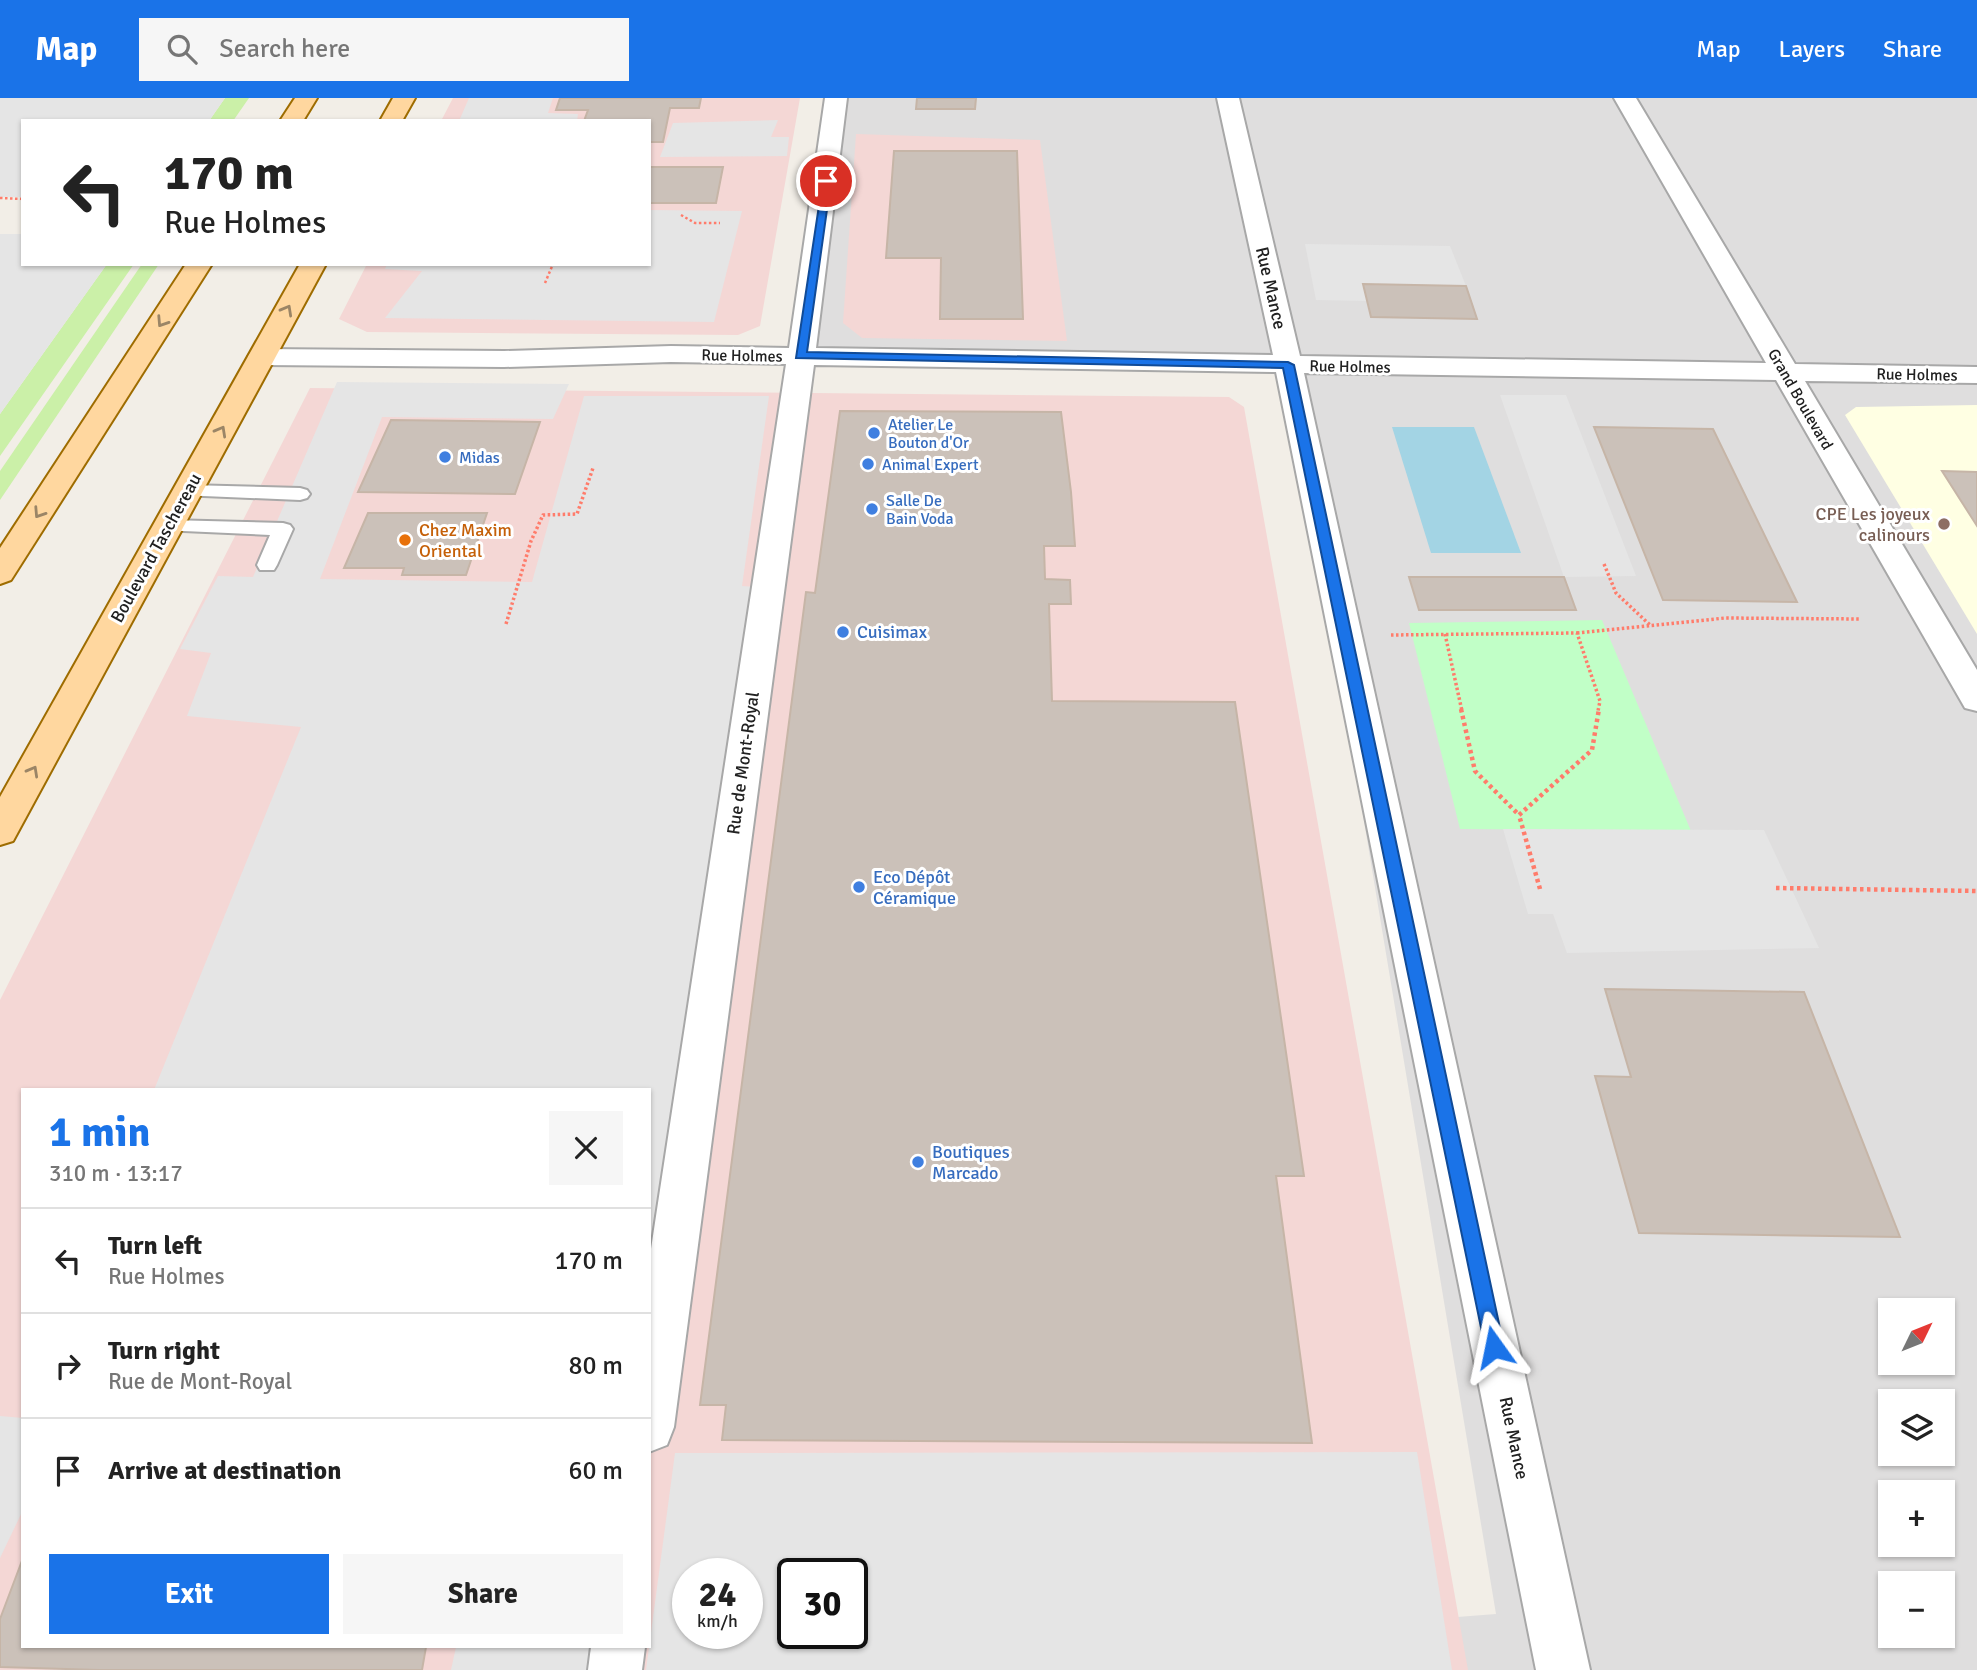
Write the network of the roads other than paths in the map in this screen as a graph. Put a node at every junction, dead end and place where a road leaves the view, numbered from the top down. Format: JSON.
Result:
{"nodes":[{"id":1,"x":306,"y":98,"type":"edge"},
{"id":2,"x":404,"y":98,"type":"edge"},
{"id":3,"x":836,"y":98,"type":"edge"},
{"id":4,"x":1228,"y":98,"type":"edge"},
{"id":5,"x":1625,"y":98,"type":"edge"},
{"id":6,"x":292,"y":119,"type":"edge"},
{"id":7,"x":392,"y":119,"type":"edge"},
{"id":8,"x":198,"y":266,"type":"edge"},
{"id":9,"x":312,"y":266,"type":"edge"},
{"id":10,"x":800,"y":355,"type":"junction"},
{"id":11,"x":262,"y":356,"type":"junction"},
{"id":12,"x":1288,"y":365,"type":"junction"},
{"id":13,"x":1785,"y":373,"type":"junction"},
{"id":14,"x":1977,"y":375,"type":"edge"},
{"id":15,"x":187,"y":491,"type":"junction"},
{"id":16,"x":300,"y":494,"type":"dead end"},
{"id":17,"x":168,"y":526,"type":"junction"},
{"id":18,"x":267,"y":565,"type":"dead end"},
{"id":19,"x":0,"y":573,"type":"edge"},
{"id":20,"x":1977,"y":699,"type":"edge"},
{"id":21,"x":0,"y":831,"type":"edge"},
{"id":22,"x":651,"y":1413,"type":"edge"},
{"id":23,"x":618,"y":1648,"type":"edge"},
{"id":24,"x":615,"y":1670,"type":"edge"},
{"id":25,"x":1563,"y":1670,"type":"edge"}],
"edges":[{"from":1,"to":6,"type":"main road"},
{"from":2,"to":7,"type":"main road"},
{"from":3,"to":10,"type":"street","name":"Rue de Mont-Royal"},
{"from":4,"to":12,"type":"street","name":"Rue Mance"},
{"from":5,"to":13,"type":"street","name":"Grand Boulevard"},
{"from":8,"to":19,"type":"main road","one_way":true},
{"from":11,"to":9,"type":"main road","name":"Boulevard Taschereau","one_way":true},
{"from":10,"to":11,"type":"street","name":"Rue Holmes"},
{"from":10,"to":12,"type":"street","name":"Rue Holmes"},
{"from":10,"to":22,"type":"street","name":"Rue de Mont-Royal"},
{"from":15,"to":11,"type":"main road","name":"Boulevard Taschereau","one_way":true},
{"from":12,"to":13,"type":"street","name":"Rue Holmes"},
{"from":12,"to":25,"type":"street","name":"Rue Mance"},
{"from":13,"to":14,"type":"street","name":"Rue Holmes"},
{"from":13,"to":20,"type":"street","name":"Grand Boulevard"},
{"from":15,"to":16,"type":"lane"},
{"from":15,"to":17,"type":"main road","name":"Boulevard Taschereau"},
{"from":17,"to":18,"type":"lane"},
{"from":21,"to":17,"type":"main road","name":"Boulevard Taschereau","one_way":true},
{"from":23,"to":24,"type":"street"}]}
